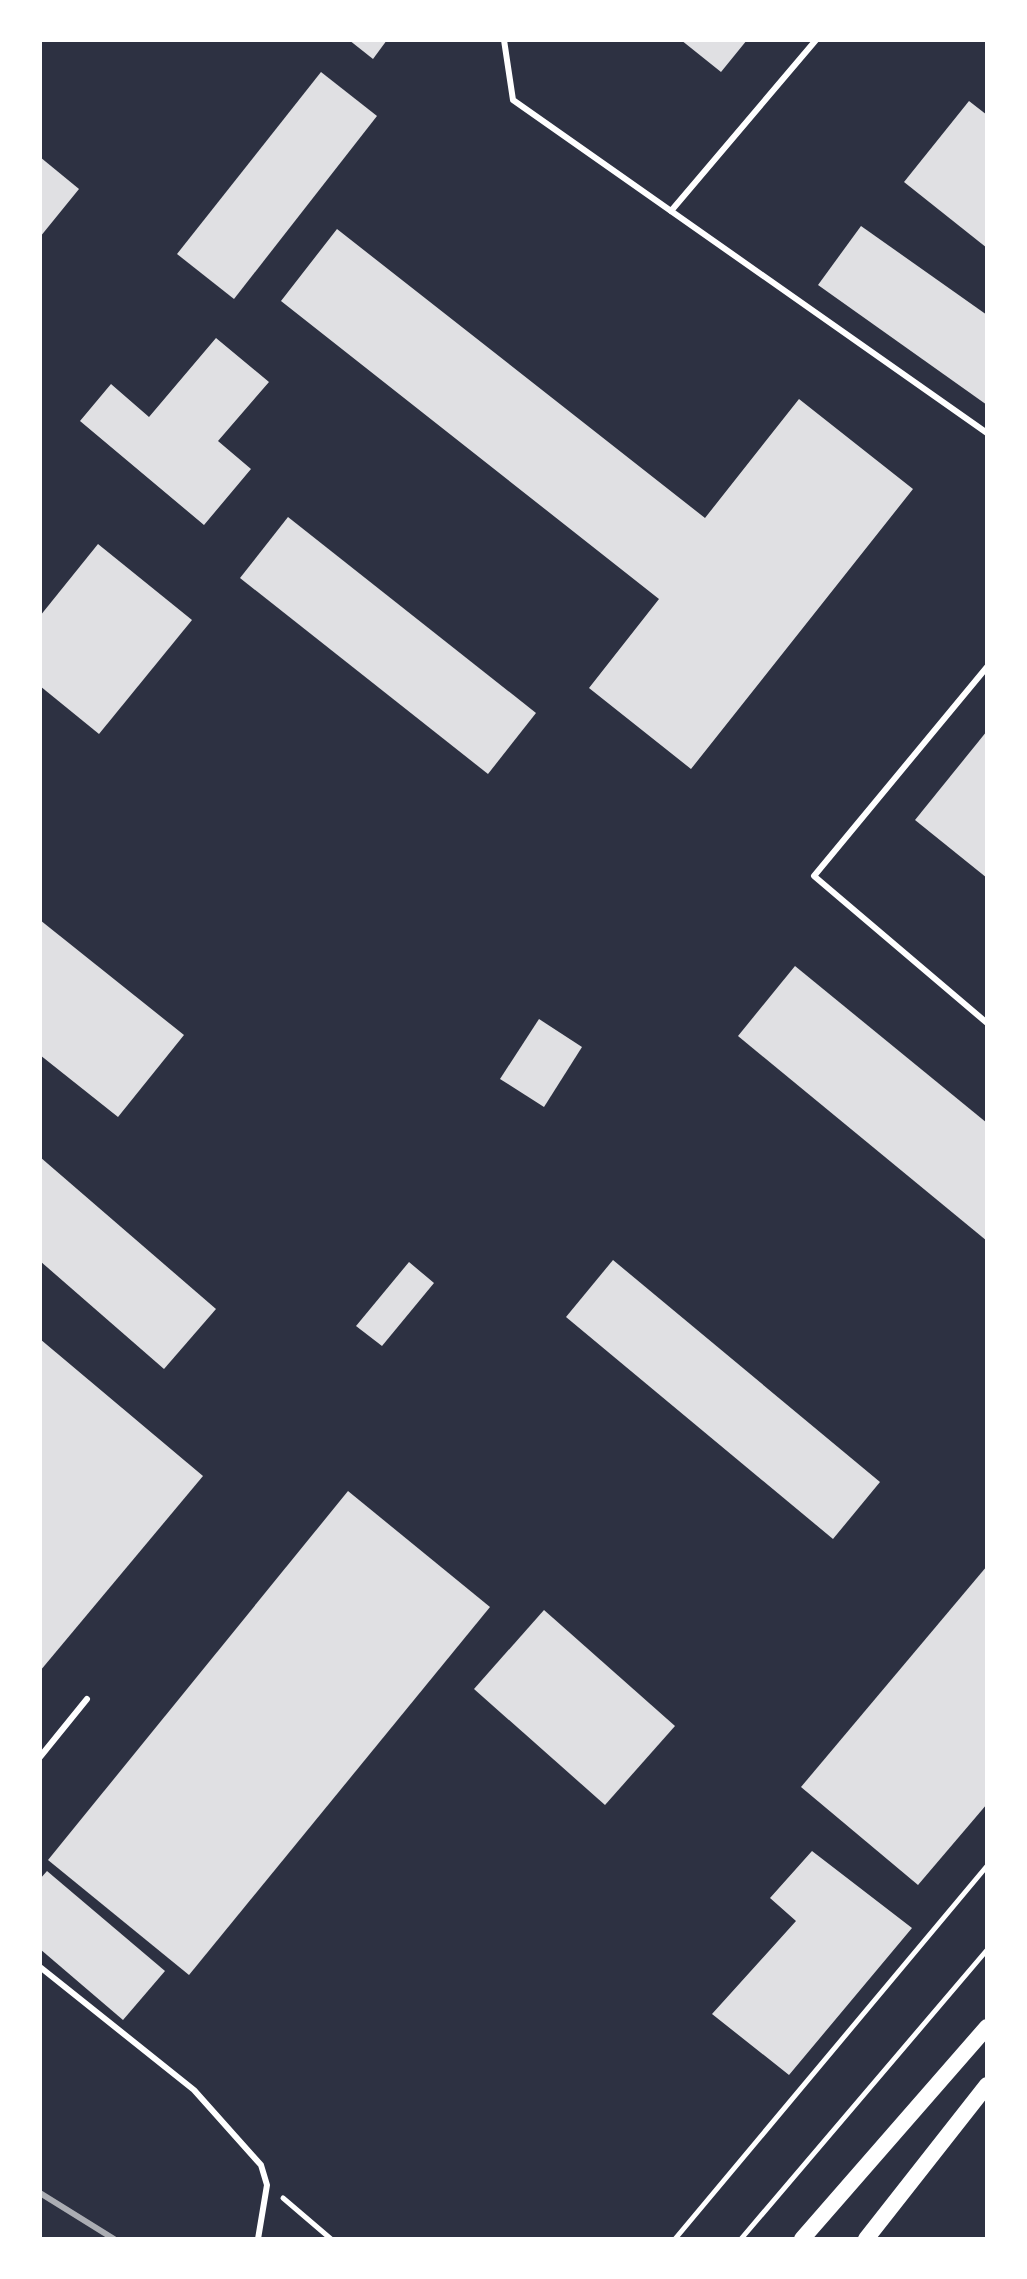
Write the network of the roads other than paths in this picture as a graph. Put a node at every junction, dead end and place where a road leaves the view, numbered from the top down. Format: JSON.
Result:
{"nodes":[{"id":1,"x":504,"y":40,"type":"edge"},
{"id":2,"x":816,"y":40,"type":"edge"},
{"id":3,"x":671,"y":211,"type":"junction"},
{"id":4,"x":987,"y":433,"type":"edge"},
{"id":5,"x":987,"y":667,"type":"edge"},
{"id":6,"x":987,"y":1023,"type":"edge"},
{"id":7,"x":87,"y":1699,"type":"dead end"},
{"id":8,"x":40,"y":1757,"type":"edge"},
{"id":9,"x":40,"y":1967,"type":"edge"},
{"id":10,"x":987,"y":2027,"type":"edge"},
{"id":11,"x":987,"y":2085,"type":"edge"},
{"id":12,"x":258,"y":2239,"type":"edge"},
{"id":13,"x":802,"y":2239,"type":"edge"},
{"id":14,"x":866,"y":2239,"type":"edge"}],
"edges":[{"from":1,"to":3,"type":"lane"},
{"from":2,"to":3,"type":"lane"},
{"from":3,"to":4,"type":"lane"},
{"from":5,"to":6,"type":"lane"},
{"from":7,"to":8,"type":"lane"},
{"from":9,"to":12,"type":"lane"},
{"from":10,"to":13,"type":"main road"},
{"from":11,"to":14,"type":"main road"}]}
